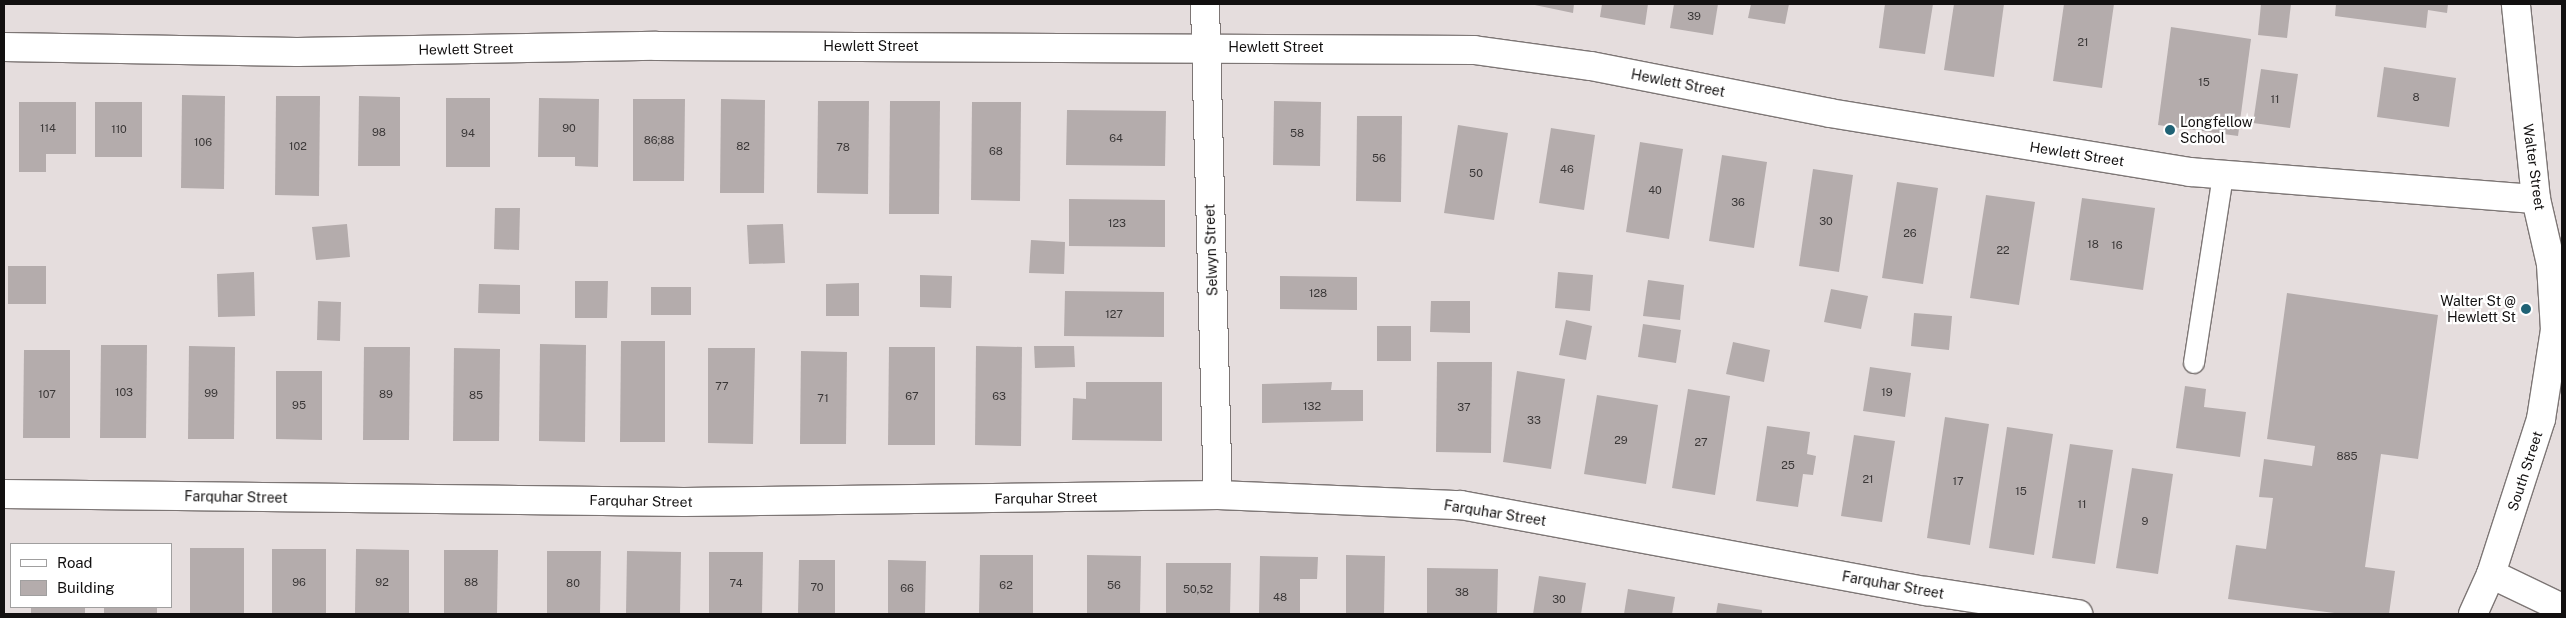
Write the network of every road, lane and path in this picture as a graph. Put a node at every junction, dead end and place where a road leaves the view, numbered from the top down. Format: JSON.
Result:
{"nodes":[{"id":1,"x":1205,"y":4,"type":"edge"},
{"id":2,"x":2516,"y":4,"type":"edge"},
{"id":3,"x":4,"y":47,"type":"edge"},
{"id":4,"x":1205,"y":47,"type":"junction"},
{"id":5,"x":2223,"y":175,"type":"junction"},
{"id":6,"x":2536,"y":199,"type":"junction"},
{"id":7,"x":2559,"y":328,"type":"edge"},
{"id":8,"x":2194,"y":363,"type":"dead end"},
{"id":9,"x":4,"y":494,"type":"edge"},
{"id":10,"x":1218,"y":496,"type":"junction"},
{"id":11,"x":2491,"y":574,"type":"junction"},
{"id":12,"x":2562,"y":608,"type":"edge"},
{"id":13,"x":2078,"y":614,"type":"edge"},
{"id":14,"x":2473,"y":614,"type":"edge"}],
"edges":[{"from":1,"to":4,"type":"street","name":"Selwyn Street"},
{"from":2,"to":6,"type":"street","name":"Walter Street"},
{"from":3,"to":4,"type":"street","name":"Hewlett Street"},
{"from":4,"to":5,"type":"street","name":"Hewlett Street"},
{"from":4,"to":10,"type":"street","name":"Selwyn Street"},
{"from":5,"to":6,"type":"street","name":"Hewlett Street"},
{"from":5,"to":8,"type":"lane"},
{"from":6,"to":7,"type":"street","name":"Walter Street"},
{"from":7,"to":11,"type":"street","name":"South Street"},
{"from":9,"to":10,"type":"street","name":"Farquhar Street"},
{"from":10,"to":13,"type":"street","name":"Farquhar Street"},
{"from":11,"to":12,"type":"street"},
{"from":11,"to":14,"type":"street","name":"South Street"}]}
